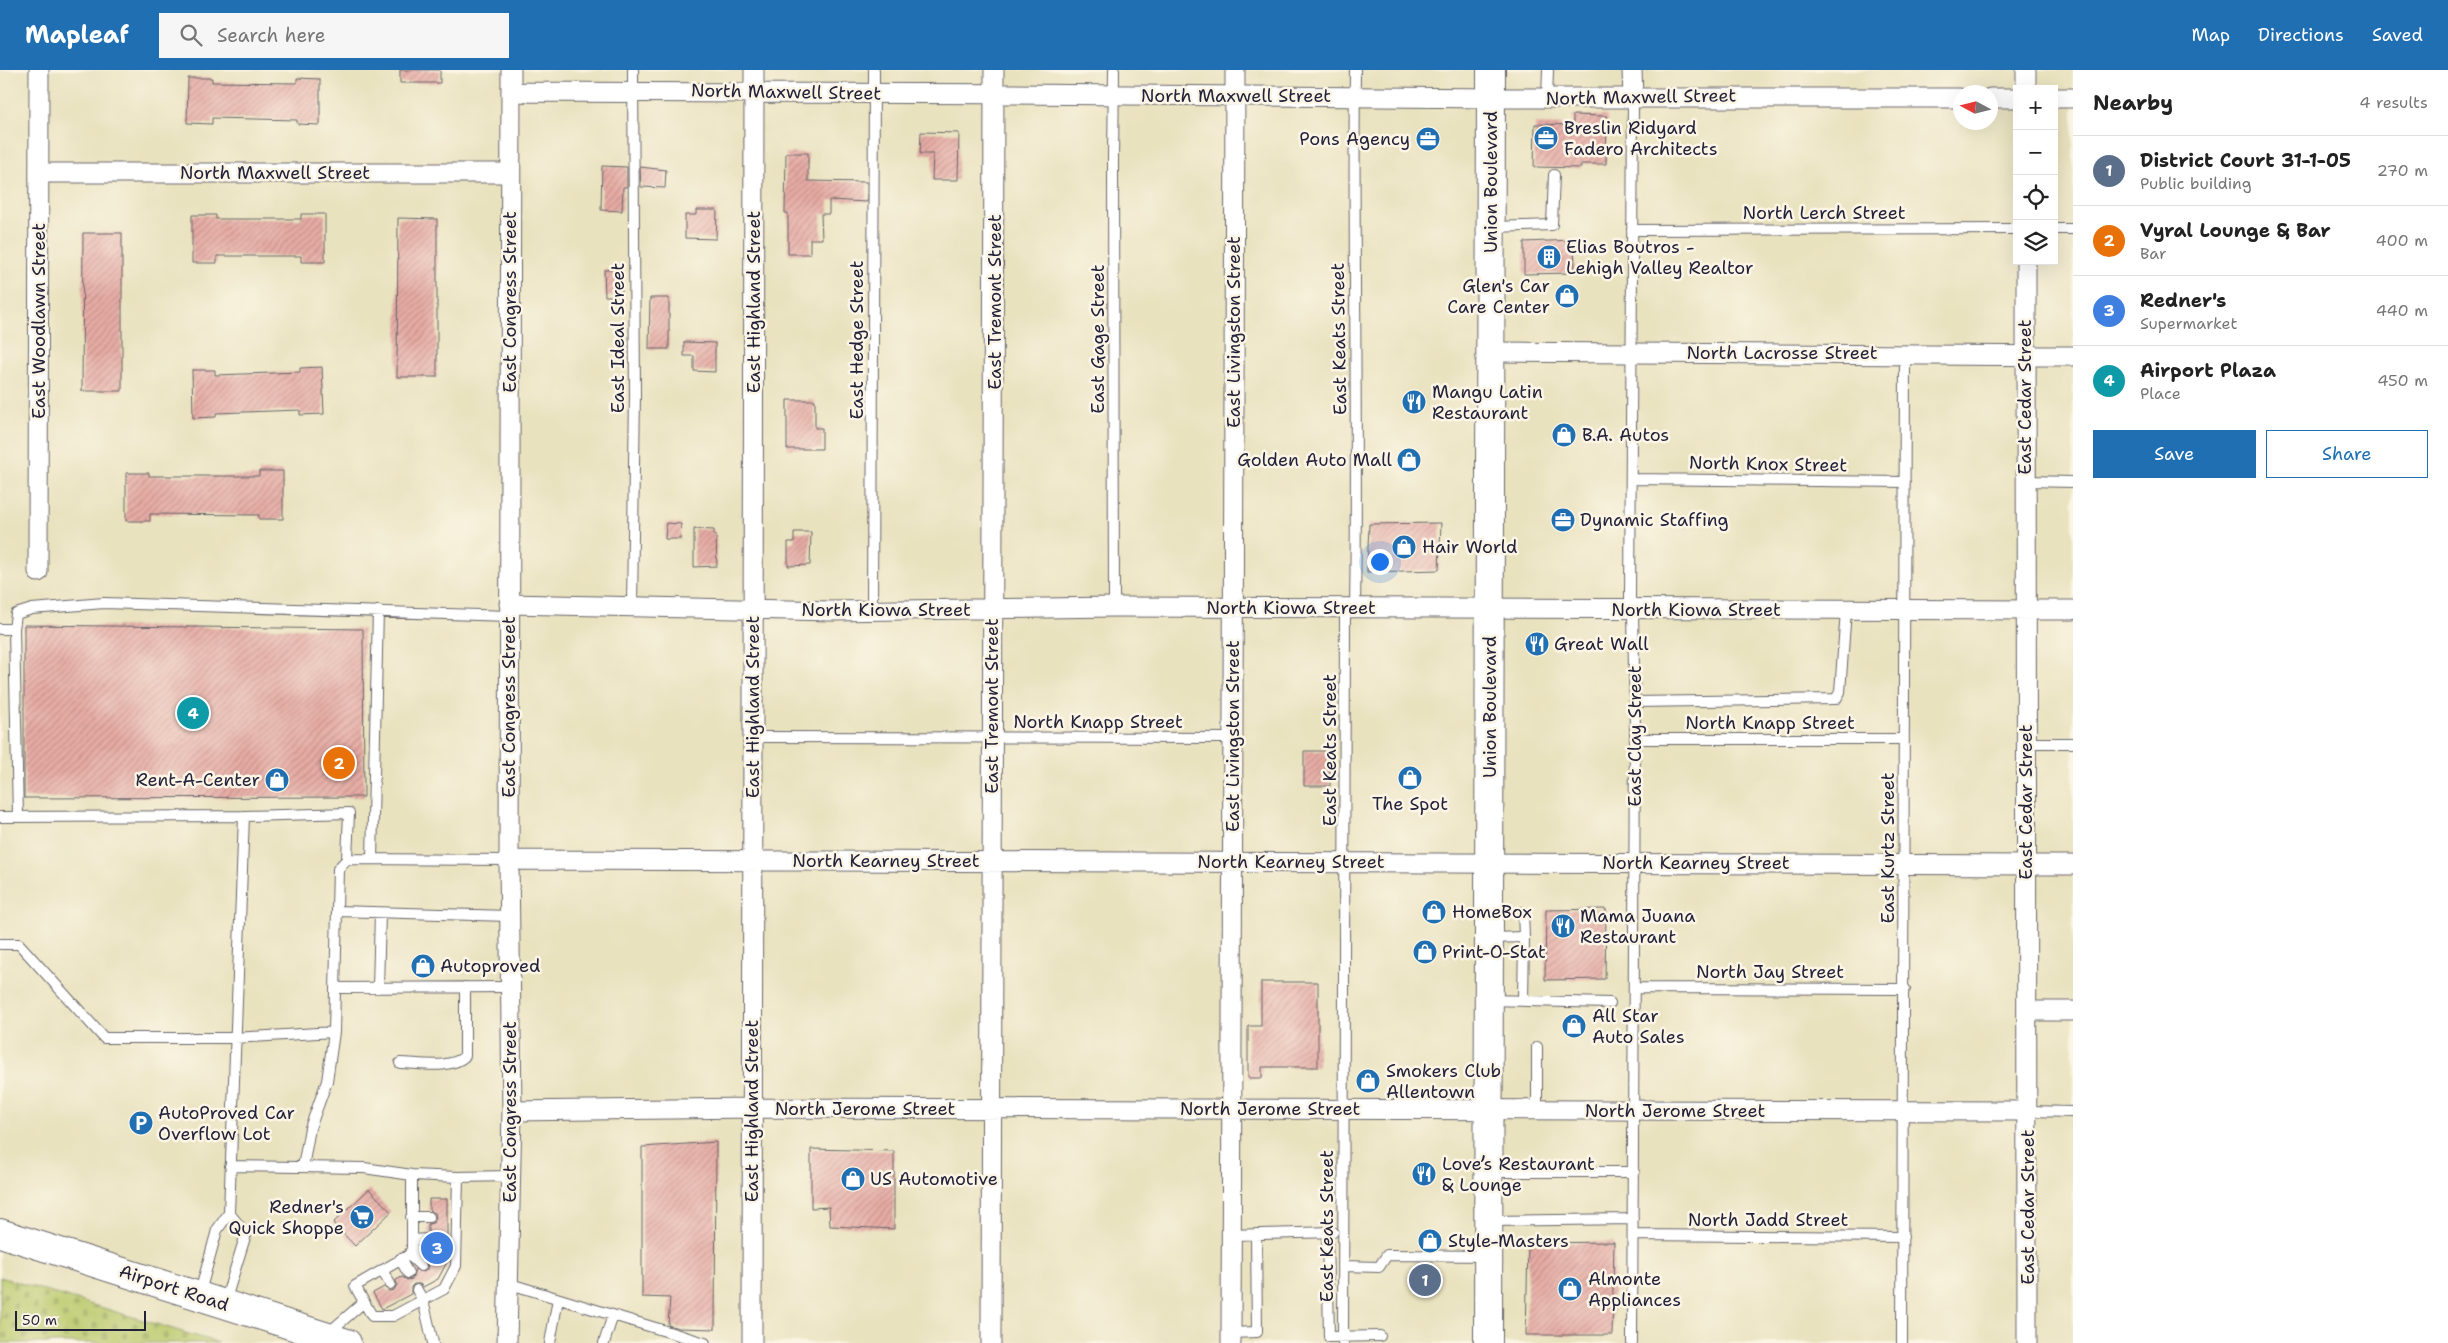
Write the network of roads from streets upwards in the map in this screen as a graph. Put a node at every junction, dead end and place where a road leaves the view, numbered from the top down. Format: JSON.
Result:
{"nodes":[{"id":1,"x":39,"y":70,"type":"edge"},
{"id":2,"x":511,"y":70,"type":"edge"},
{"id":3,"x":754,"y":70,"type":"edge"},
{"id":4,"x":994,"y":70,"type":"edge"},
{"id":5,"x":1235,"y":70,"type":"edge"},
{"id":6,"x":1492,"y":70,"type":"edge"},
{"id":7,"x":1632,"y":70,"type":"edge"},
{"id":8,"x":2026,"y":70,"type":"edge"},
{"id":9,"x":2026,"y":85,"type":"edge"},
{"id":10,"x":754,"y":91,"type":"junction"},
{"id":11,"x":511,"y":92,"type":"junction"},
{"id":12,"x":994,"y":95,"type":"junction"},
{"id":13,"x":1234,"y":96,"type":"junction"},
{"id":14,"x":1492,"y":98,"type":"junction"},
{"id":15,"x":1632,"y":98,"type":"junction"},
{"id":16,"x":1953,"y":98,"type":"edge"},
{"id":17,"x":1998,"y":98,"type":"edge"},
{"id":18,"x":2013,"y":98,"type":"edge"},
{"id":19,"x":2058,"y":98,"type":"edge"},
{"id":20,"x":2073,"y":98,"type":"edge"},
{"id":21,"x":39,"y":173,"type":"junction"},
{"id":22,"x":510,"y":173,"type":"junction"},
{"id":23,"x":2026,"y":265,"type":"edge"},
{"id":24,"x":1491,"y":352,"type":"junction"},
{"id":25,"x":2025,"y":355,"type":"junction"},
{"id":26,"x":2073,"y":356,"type":"edge"},
{"id":27,"x":38,"y":572,"type":"dead end"},
{"id":28,"x":1233,"y":608,"type":"junction"},
{"id":29,"x":753,"y":609,"type":"junction"},
{"id":30,"x":992,"y":609,"type":"junction"},
{"id":31,"x":1490,"y":609,"type":"junction"},
{"id":32,"x":509,"y":610,"type":"junction"},
{"id":33,"x":2025,"y":610,"type":"junction"},
{"id":34,"x":2073,"y":610,"type":"edge"},
{"id":35,"x":508,"y":860,"type":"junction"},
{"id":36,"x":752,"y":860,"type":"junction"},
{"id":37,"x":993,"y":861,"type":"junction"},
{"id":38,"x":1233,"y":861,"type":"junction"},
{"id":39,"x":1489,"y":862,"type":"junction"},
{"id":40,"x":2026,"y":864,"type":"junction"},
{"id":41,"x":2073,"y":865,"type":"edge"},
{"id":42,"x":2028,"y":1011,"type":"junction"},
{"id":43,"x":2073,"y":1011,"type":"edge"},
{"id":44,"x":752,"y":1108,"type":"junction"},
{"id":45,"x":992,"y":1109,"type":"junction"},
{"id":46,"x":1232,"y":1109,"type":"junction"},
{"id":47,"x":1488,"y":1110,"type":"junction"},
{"id":48,"x":512,"y":1111,"type":"junction"},
{"id":49,"x":2028,"y":1111,"type":"junction"},
{"id":50,"x":0,"y":1233,"type":"edge"},
{"id":51,"x":0,"y":1253,"type":"edge"},
{"id":52,"x":1231,"y":1338,"type":"edge"},
{"id":53,"x":336,"y":1339,"type":"edge"},
{"id":54,"x":286,"y":1343,"type":"edge"},
{"id":55,"x":507,"y":1343,"type":"edge"},
{"id":56,"x":752,"y":1343,"type":"edge"},
{"id":57,"x":991,"y":1343,"type":"edge"},
{"id":58,"x":1488,"y":1343,"type":"edge"},
{"id":59,"x":2027,"y":1343,"type":"edge"}],
"edges":[{"from":1,"to":21,"type":"street","name":"East Woodlawn Street"},
{"from":2,"to":11,"type":"street","name":"East Congress Street"},
{"from":3,"to":10,"type":"street","name":"East Highland Street"},
{"from":4,"to":12,"type":"street","name":"East Tremont Street"},
{"from":5,"to":13,"type":"street","name":"East Livingston Street"},
{"from":6,"to":14,"type":"main road","name":"Union Boulevard"},
{"from":7,"to":15,"type":"street","name":"East Clay Street"},
{"from":8,"to":9,"type":"street"},
{"from":10,"to":11,"type":"street","name":"North Maxwell Street"},
{"from":10,"to":12,"type":"street","name":"North Maxwell Street"},
{"from":10,"to":29,"type":"street","name":"East Highland Street"},
{"from":11,"to":22,"type":"street","name":"East Congress Street"},
{"from":12,"to":13,"type":"street","name":"North Maxwell Street"},
{"from":12,"to":30,"type":"street","name":"East Tremont Street"},
{"from":13,"to":14,"type":"street","name":"North Maxwell Street"},
{"from":13,"to":28,"type":"street","name":"East Livingston Street"},
{"from":14,"to":15,"type":"street","name":"North Maxwell Street"},
{"from":14,"to":24,"type":"main road","name":"Union Boulevard"},
{"from":15,"to":16,"type":"street","name":"North Maxwell Street"},
{"from":17,"to":18,"type":"street"},
{"from":19,"to":20,"type":"street"},
{"from":21,"to":22,"type":"street","name":"North Maxwell Street"},
{"from":21,"to":27,"type":"street","name":"East Woodlawn Street"},
{"from":22,"to":32,"type":"street","name":"East Congress Street"},
{"from":23,"to":25,"type":"street","name":"East Cedar Street"},
{"from":24,"to":25,"type":"street","name":"North Lacrosse Street"},
{"from":24,"to":31,"type":"main road","name":"Union Boulevard"},
{"from":25,"to":26,"type":"street","name":"North Lacrosse Street"},
{"from":25,"to":33,"type":"street","name":"East Cedar Street"},
{"from":28,"to":30,"type":"street","name":"North Kiowa Street"},
{"from":28,"to":31,"type":"street","name":"North Kiowa Street"},
{"from":28,"to":38,"type":"street","name":"East Livingston Street"},
{"from":29,"to":30,"type":"street","name":"North Kiowa Street"},
{"from":29,"to":32,"type":"street","name":"North Kiowa Street"},
{"from":29,"to":36,"type":"street","name":"East Highland Street"},
{"from":30,"to":37,"type":"street","name":"East Tremont Street"},
{"from":31,"to":33,"type":"street","name":"North Kiowa Street"},
{"from":31,"to":39,"type":"main road","name":"Union Boulevard"},
{"from":32,"to":35,"type":"street","name":"East Congress Street"},
{"from":33,"to":34,"type":"street","name":"North Kiowa Street"},
{"from":33,"to":40,"type":"street","name":"East Cedar Street"},
{"from":35,"to":36,"type":"street","name":"North Kearney Street"},
{"from":35,"to":48,"type":"street","name":"East Congress Street"},
{"from":36,"to":37,"type":"street","name":"North Kearney Street"},
{"from":36,"to":44,"type":"street","name":"East Highland Street"},
{"from":37,"to":38,"type":"street","name":"North Kearney Street"},
{"from":37,"to":45,"type":"street","name":"East Tremont Street"},
{"from":38,"to":39,"type":"street","name":"North Kearney Street"},
{"from":38,"to":46,"type":"street","name":"East Livingston Street"},
{"from":39,"to":40,"type":"street","name":"North Kearney Street"},
{"from":39,"to":47,"type":"main road","name":"Union Boulevard"},
{"from":40,"to":41,"type":"street","name":"North Kearney Street"},
{"from":40,"to":42,"type":"street","name":"East Cedar Street"},
{"from":42,"to":43,"type":"street"},
{"from":42,"to":49,"type":"street","name":"East Cedar Street"},
{"from":44,"to":45,"type":"street","name":"North Jerome Street"},
{"from":44,"to":48,"type":"street","name":"North Jerome Street"},
{"from":44,"to":56,"type":"street","name":"East Highland Street"},
{"from":45,"to":46,"type":"street","name":"North Jerome Street"},
{"from":45,"to":57,"type":"street","name":"East Tremont Street"},
{"from":46,"to":47,"type":"street","name":"North Jerome Street"},
{"from":46,"to":52,"type":"street","name":"East Livingston Street"},
{"from":47,"to":49,"type":"street","name":"North Jerome Street"},
{"from":47,"to":58,"type":"main road","name":"Union Boulevard"},
{"from":48,"to":55,"type":"street","name":"East Congress Street"},
{"from":49,"to":59,"type":"street","name":"East Cedar Street"},
{"from":50,"to":53,"type":"main road","name":"Airport Road"},
{"from":51,"to":54,"type":"main road","name":"Airport Road"}]}
